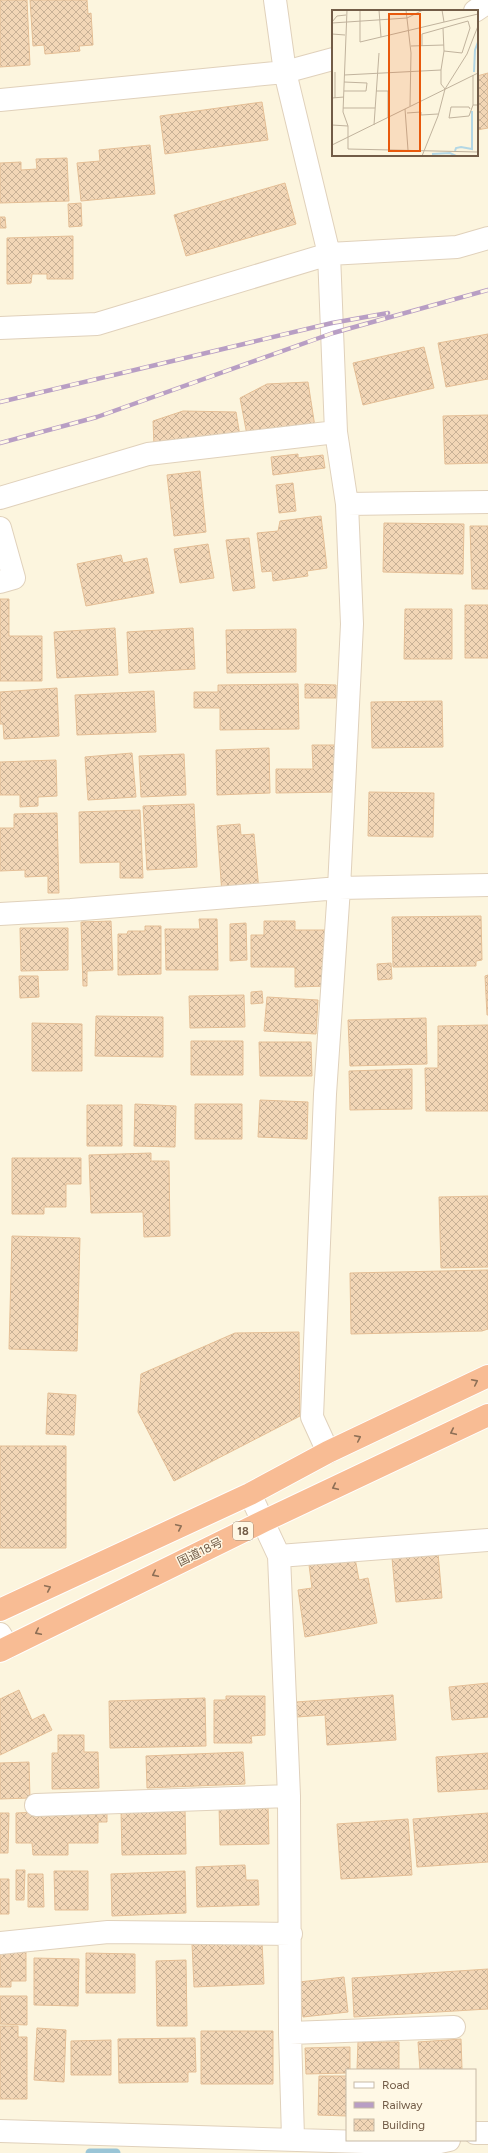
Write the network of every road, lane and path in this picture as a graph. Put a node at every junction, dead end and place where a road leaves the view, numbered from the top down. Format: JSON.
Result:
{"nodes":[{"id":1,"x":275,"y":0,"type":"edge"},
{"id":2,"x":488,"y":2,"type":"edge"},
{"id":3,"x":476,"y":10,"type":"edge"},
{"id":4,"x":332,"y":59,"type":"edge"},
{"id":5,"x":285,"y":72,"type":"junction"},
{"id":6,"x":0,"y":100,"type":"edge"},
{"id":7,"x":488,"y":238,"type":"edge"},
{"id":8,"x":329,"y":254,"type":"junction"},
{"id":9,"x":0,"y":328,"type":"edge"},
{"id":10,"x":336,"y":432,"type":"junction"},
{"id":11,"x":0,"y":498,"type":"edge"},
{"id":12,"x":488,"y":502,"type":"edge"},
{"id":13,"x":347,"y":504,"type":"junction"},
{"id":14,"x":0,"y":528,"type":"edge"},
{"id":15,"x":0,"y":582,"type":"edge"},
{"id":16,"x":488,"y":885,"type":"edge"},
{"id":17,"x":339,"y":888,"type":"junction"},
{"id":18,"x":0,"y":914,"type":"edge"},
{"id":19,"x":488,"y":1376,"type":"edge"},
{"id":20,"x":488,"y":1415,"type":"edge"},
{"id":21,"x":328,"y":1452,"type":"junction"},
{"id":22,"x":250,"y":1494,"type":"junction"},
{"id":23,"x":264,"y":1521,"type":"junction"},
{"id":24,"x":488,"y":1540,"type":"edge"},
{"id":25,"x":279,"y":1556,"type":"junction"},
{"id":26,"x":0,"y":1610,"type":"edge"},
{"id":27,"x":3,"y":1644,"type":"edge"},
{"id":28,"x":289,"y":1796,"type":"junction"},
{"id":29,"x":36,"y":1805,"type":"dead end"},
{"id":30,"x":291,"y":1934,"type":"junction"},
{"id":31,"x":0,"y":1943,"type":"edge"},
{"id":32,"x":454,"y":2027,"type":"dead end"},
{"id":33,"x":290,"y":2033,"type":"junction"},
{"id":34,"x":0,"y":2131,"type":"edge"},
{"id":35,"x":476,"y":2133,"type":"edge"},
{"id":36,"x":488,"y":2133,"type":"edge"},
{"id":37,"x":293,"y":2138,"type":"junction"},
{"id":38,"x":346,"y":2140,"type":"edge"},
{"id":39,"x":362,"y":2141,"type":"edge"},
{"id":40,"x":444,"y":2141,"type":"edge"}],
"edges":[{"from":1,"to":5,"type":"street"},
{"from":2,"to":3,"type":"street"},
{"from":4,"to":5,"type":"street"},
{"from":5,"to":6,"type":"street"},
{"from":5,"to":8,"type":"street"},
{"from":7,"to":8,"type":"street"},
{"from":8,"to":9,"type":"street"},
{"from":8,"to":10,"type":"street"},
{"from":10,"to":11,"type":"street"},
{"from":10,"to":13,"type":"street"},
{"from":12,"to":13,"type":"street"},
{"from":13,"to":17,"type":"street"},
{"from":14,"to":15,"type":"street"},
{"from":16,"to":17,"type":"street"},
{"from":17,"to":18,"type":"street"},
{"from":17,"to":21,"type":"street"},
{"from":21,"to":19,"type":"highway","one_way":true},
{"from":20,"to":23,"type":"highway","name":"国道18号","number":"18","one_way":true},
{"from":21,"to":22,"type":"highway"},
{"from":22,"to":23,"type":"street"},
{"from":26,"to":22,"type":"highway","one_way":true},
{"from":23,"to":25,"type":"street"},
{"from":23,"to":27,"type":"highway","name":"国道18号","number":"18","one_way":true},
{"from":24,"to":25,"type":"street"},
{"from":25,"to":28,"type":"street"},
{"from":28,"to":29,"type":"street"},
{"from":28,"to":30,"type":"street"},
{"from":30,"to":31,"type":"street"},
{"from":30,"to":33,"type":"street"},
{"from":32,"to":33,"type":"street"},
{"from":33,"to":37,"type":"street"},
{"from":34,"to":37,"type":"street"},
{"from":35,"to":36,"type":"street"},
{"from":37,"to":38,"type":"street"},
{"from":39,"to":40,"type":"street"}]}
